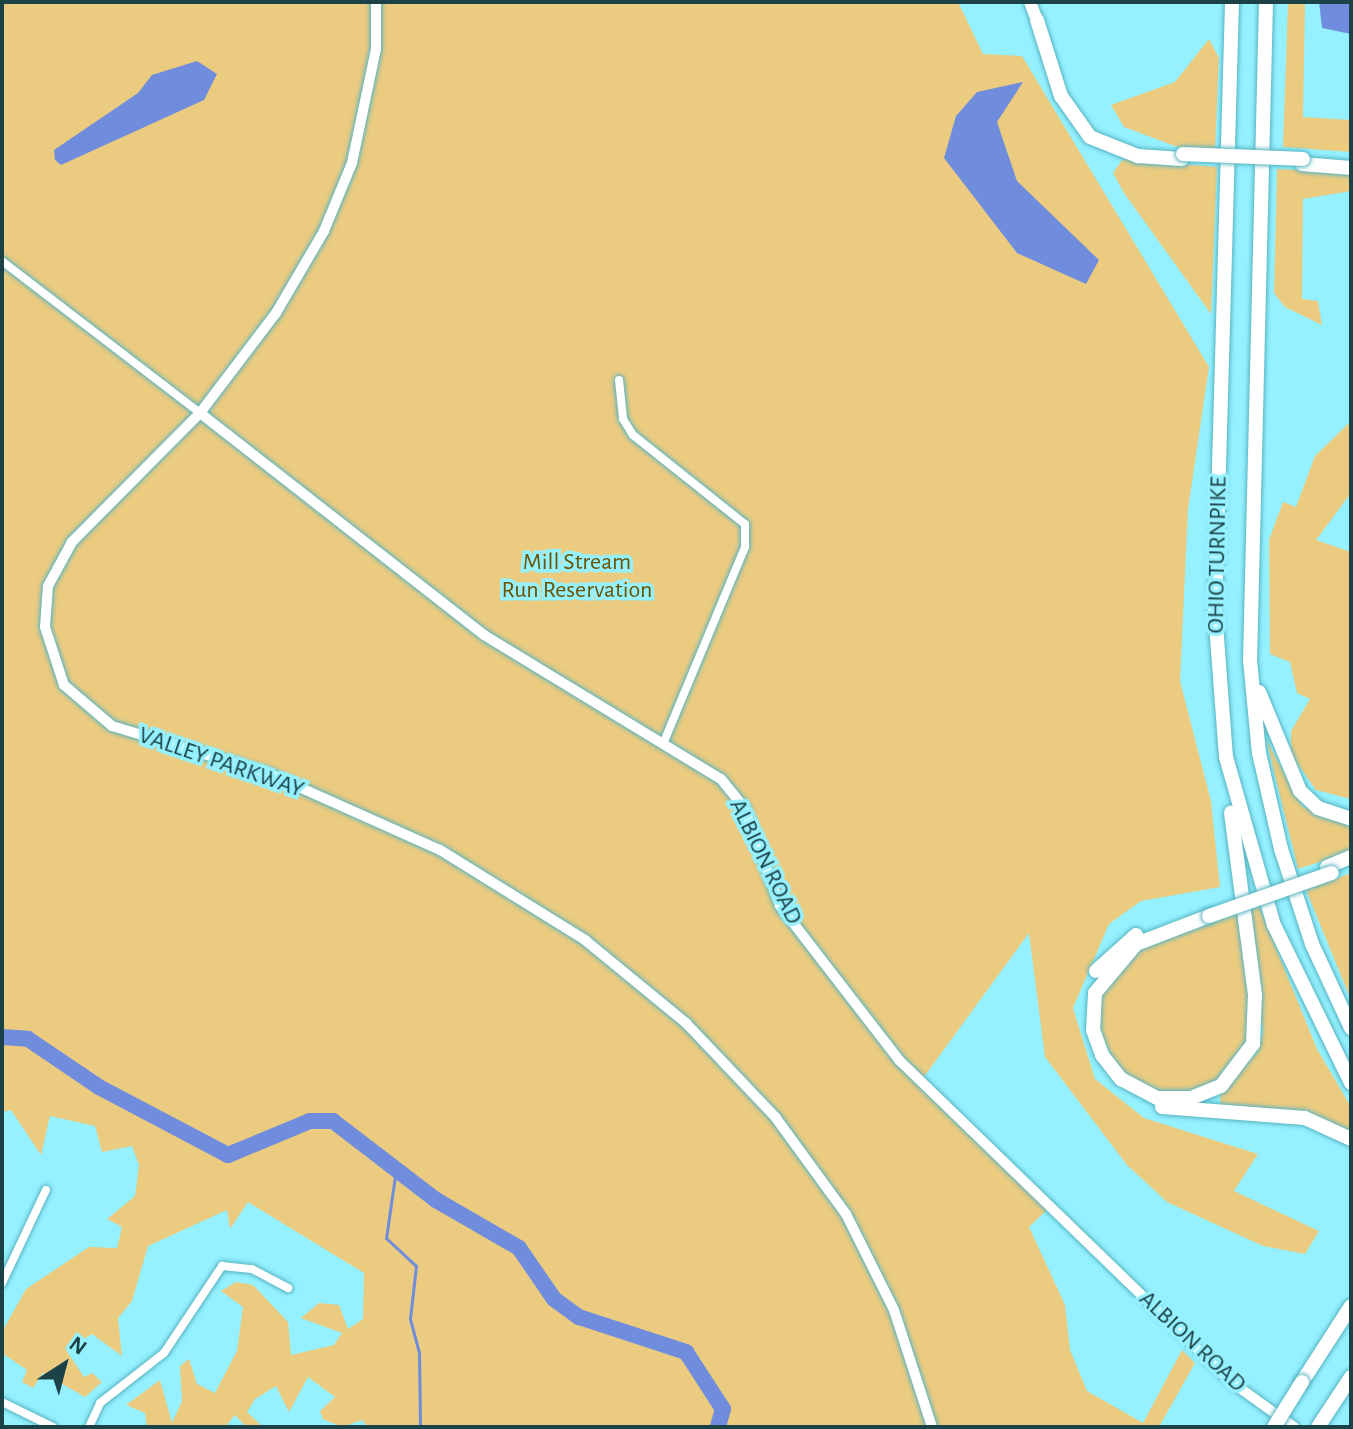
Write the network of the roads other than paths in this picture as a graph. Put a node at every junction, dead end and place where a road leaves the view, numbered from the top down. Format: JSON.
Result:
{"nodes":[{"id":1,"x":376,"y":2,"type":"edge"},
{"id":2,"x":1030,"y":2,"type":"edge"},
{"id":3,"x":1232,"y":2,"type":"edge"},
{"id":4,"x":1266,"y":2,"type":"edge"},
{"id":5,"x":1037,"y":20,"type":"joint"},
{"id":6,"x":1351,"y":161,"type":"edge"},
{"id":7,"x":1302,"y":162,"type":"junction"},
{"id":8,"x":1351,"y":168,"type":"edge"},
{"id":9,"x":2,"y":261,"type":"edge"},
{"id":10,"x":619,"y":380,"type":"dead end"},
{"id":11,"x":200,"y":413,"type":"junction"},
{"id":12,"x":1250,"y":660,"type":"junction"},
{"id":13,"x":663,"y":744,"type":"junction"},
{"id":14,"x":1226,"y":757,"type":"junction"},
{"id":15,"x":1351,"y":819,"type":"edge"},
{"id":16,"x":1351,"y":857,"type":"edge"},
{"id":17,"x":1351,"y":865,"type":"edge"},
{"id":18,"x":1330,"y":870,"type":"junction"},
{"id":19,"x":1208,"y":912,"type":"junction"},
{"id":20,"x":1351,"y":1028,"type":"edge"},
{"id":21,"x":1351,"y":1083,"type":"edge"},
{"id":22,"x":1351,"y":1139,"type":"edge"},
{"id":23,"x":46,"y":1190,"type":"dead end"},
{"id":24,"x":2,"y":1283,"type":"edge"},
{"id":25,"x":288,"y":1288,"type":"dead end"},
{"id":26,"x":1351,"y":1306,"type":"edge"},
{"id":27,"x":1351,"y":1377,"type":"edge"},
{"id":28,"x":2,"y":1402,"type":"edge"},
{"id":29,"x":53,"y":1427,"type":"edge"},
{"id":30,"x":89,"y":1427,"type":"edge"},
{"id":31,"x":932,"y":1427,"type":"edge"},
{"id":32,"x":1274,"y":1427,"type":"edge"},
{"id":33,"x":1294,"y":1427,"type":"edge"},
{"id":34,"x":1318,"y":1427,"type":"edge"}],
"edges":[{"from":1,"to":11,"type":"street","name":"VALLEY PARKWAY"},
{"from":2,"to":5,"type":"main road"},
{"from":3,"to":14,"type":"highway","name":"OHIO TURNPIKE"},
{"from":4,"to":12,"type":"highway","name":"OHIO TURNPIKE"},
{"from":5,"to":7,"type":"highway","bridge":true},
{"from":6,"to":7,"type":"highway"},
{"from":7,"to":8,"type":"highway"},
{"from":9,"to":11,"type":"street"},
{"from":10,"to":13,"type":"street"},
{"from":11,"to":13,"type":"street","name":"ALBION ROAD"},
{"from":11,"to":31,"type":"street","name":"VALLEY PARKWAY"},
{"from":12,"to":15,"type":"highway"},
{"from":12,"to":20,"type":"highway","name":"OHIO TURNPIKE"},
{"from":13,"to":33,"type":"street","name":"ALBION ROAD"},
{"from":14,"to":19,"type":"highway"},
{"from":14,"to":21,"type":"highway","name":"OHIO TURNPIKE"},
{"from":16,"to":18,"type":"highway"},
{"from":17,"to":18,"type":"highway"},
{"from":18,"to":19,"type":"highway","bridge":true},
{"from":19,"to":22,"type":"highway"},
{"from":23,"to":24,"type":"street"},
{"from":25,"to":30,"type":"street"},
{"from":26,"to":32,"type":"highway","bridge":true},
{"from":27,"to":34,"type":"highway"},
{"from":28,"to":29,"type":"street"}]}
